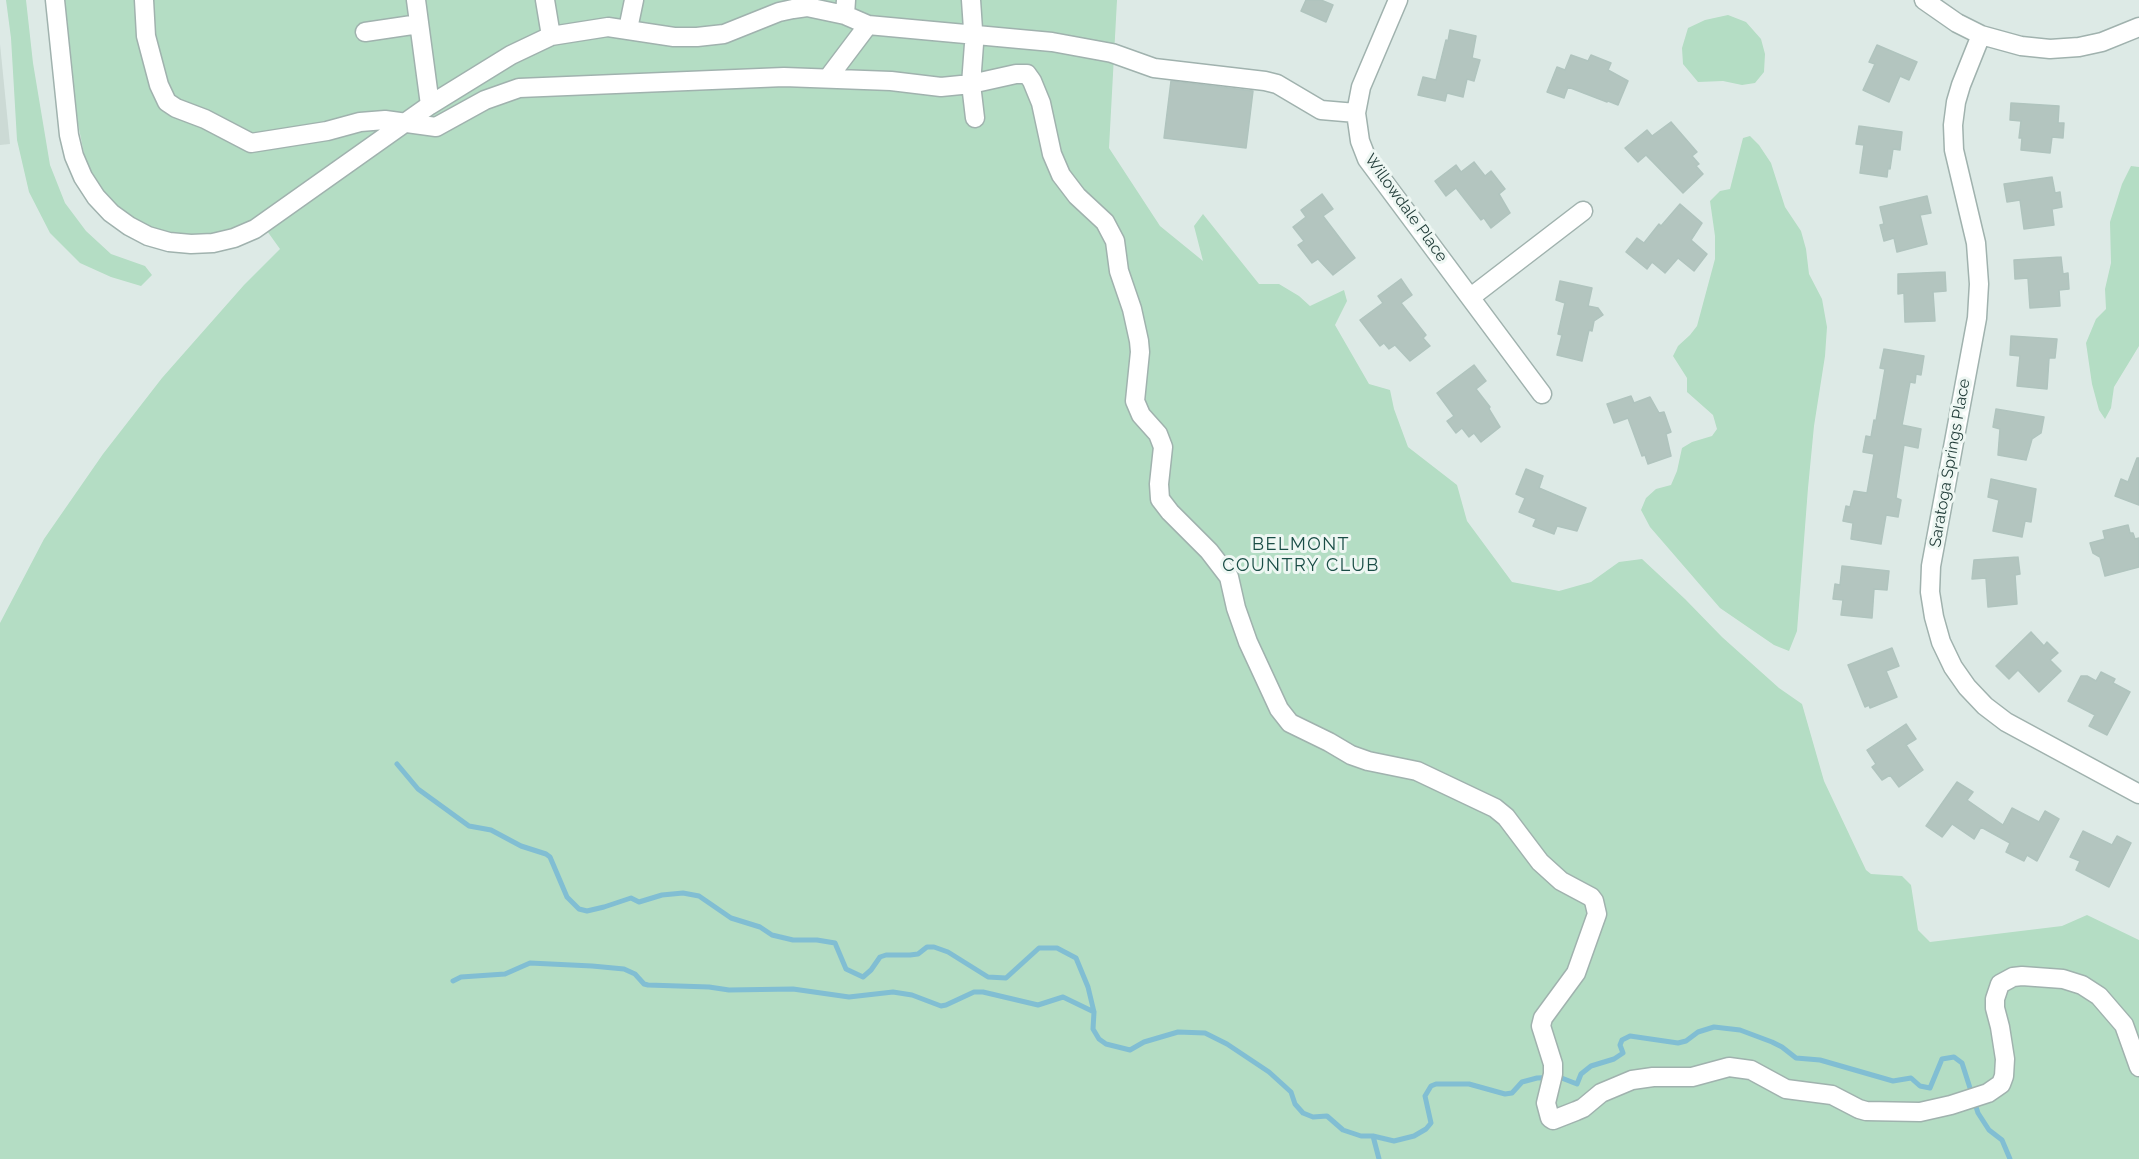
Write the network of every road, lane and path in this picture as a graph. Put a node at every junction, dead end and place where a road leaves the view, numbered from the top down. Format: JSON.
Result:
{"nodes":[{"id":1,"x":55,"y":0,"type":"edge"},
{"id":2,"x":144,"y":0,"type":"edge"},
{"id":3,"x":416,"y":0,"type":"edge"},
{"id":4,"x":545,"y":0,"type":"edge"},
{"id":5,"x":634,"y":0,"type":"edge"},
{"id":6,"x":971,"y":0,"type":"edge"},
{"id":7,"x":1398,"y":0,"type":"edge"},
{"id":8,"x":1924,"y":0,"type":"edge"},
{"id":9,"x":777,"y":6,"type":"edge"},
{"id":10,"x":846,"y":8,"type":"edge"},
{"id":11,"x":419,"y":24,"type":"junction"},
{"id":12,"x":868,"y":25,"type":"junction"},
{"id":13,"x":2139,"y":27,"type":"edge"},
{"id":14,"x":628,"y":29,"type":"junction"},
{"id":15,"x":365,"y":32,"type":"dead end"},
{"id":16,"x":974,"y":34,"type":"junction"},
{"id":17,"x":1981,"y":35,"type":"junction"},
{"id":18,"x":551,"y":36,"type":"junction"},
{"id":19,"x":828,"y":78,"type":"junction"},
{"id":20,"x":971,"y":84,"type":"junction"},
{"id":21,"x":430,"y":105,"type":"junction"},
{"id":22,"x":1356,"y":113,"type":"junction"},
{"id":23,"x":975,"y":118,"type":"dead end"},
{"id":24,"x":404,"y":122,"type":"junction"},
{"id":25,"x":1583,"y":211,"type":"dead end"},
{"id":26,"x":1471,"y":297,"type":"junction"},
{"id":27,"x":1542,"y":394,"type":"dead end"},
{"id":28,"x":2139,"y":794,"type":"edge"},
{"id":29,"x":2139,"y":1067,"type":"edge"}],
"edges":[{"from":1,"to":24,"type":"street"},
{"from":2,"to":24,"type":"street"},
{"from":3,"to":11,"type":"street"},
{"from":4,"to":18,"type":"street"},
{"from":5,"to":14,"type":"street"},
{"from":6,"to":16,"type":"street"},
{"from":7,"to":22,"type":"street","name":"Willowdale Place"},
{"from":8,"to":17,"type":"street"},
{"from":9,"to":10,"type":"street"},
{"from":9,"to":14,"type":"street"},
{"from":10,"to":12,"type":"street"},
{"from":11,"to":15,"type":"street"},
{"from":11,"to":21,"type":"street"},
{"from":12,"to":16,"type":"street"},
{"from":12,"to":19,"type":"street"},
{"from":13,"to":17,"type":"street"},
{"from":14,"to":18,"type":"street"},
{"from":16,"to":20,"type":"street"},
{"from":16,"to":22,"type":"street"},
{"from":17,"to":28,"type":"street","name":"Saratoga Springs Place"},
{"from":18,"to":21,"type":"street"},
{"from":19,"to":20,"type":"street"},
{"from":19,"to":24,"type":"street"},
{"from":20,"to":23,"type":"street"},
{"from":20,"to":29,"type":"street"},
{"from":21,"to":24,"type":"street"},
{"from":22,"to":26,"type":"street","name":"Willowdale Place"},
{"from":25,"to":26,"type":"street"},
{"from":26,"to":27,"type":"street","name":"Willowdale Place"}]}
